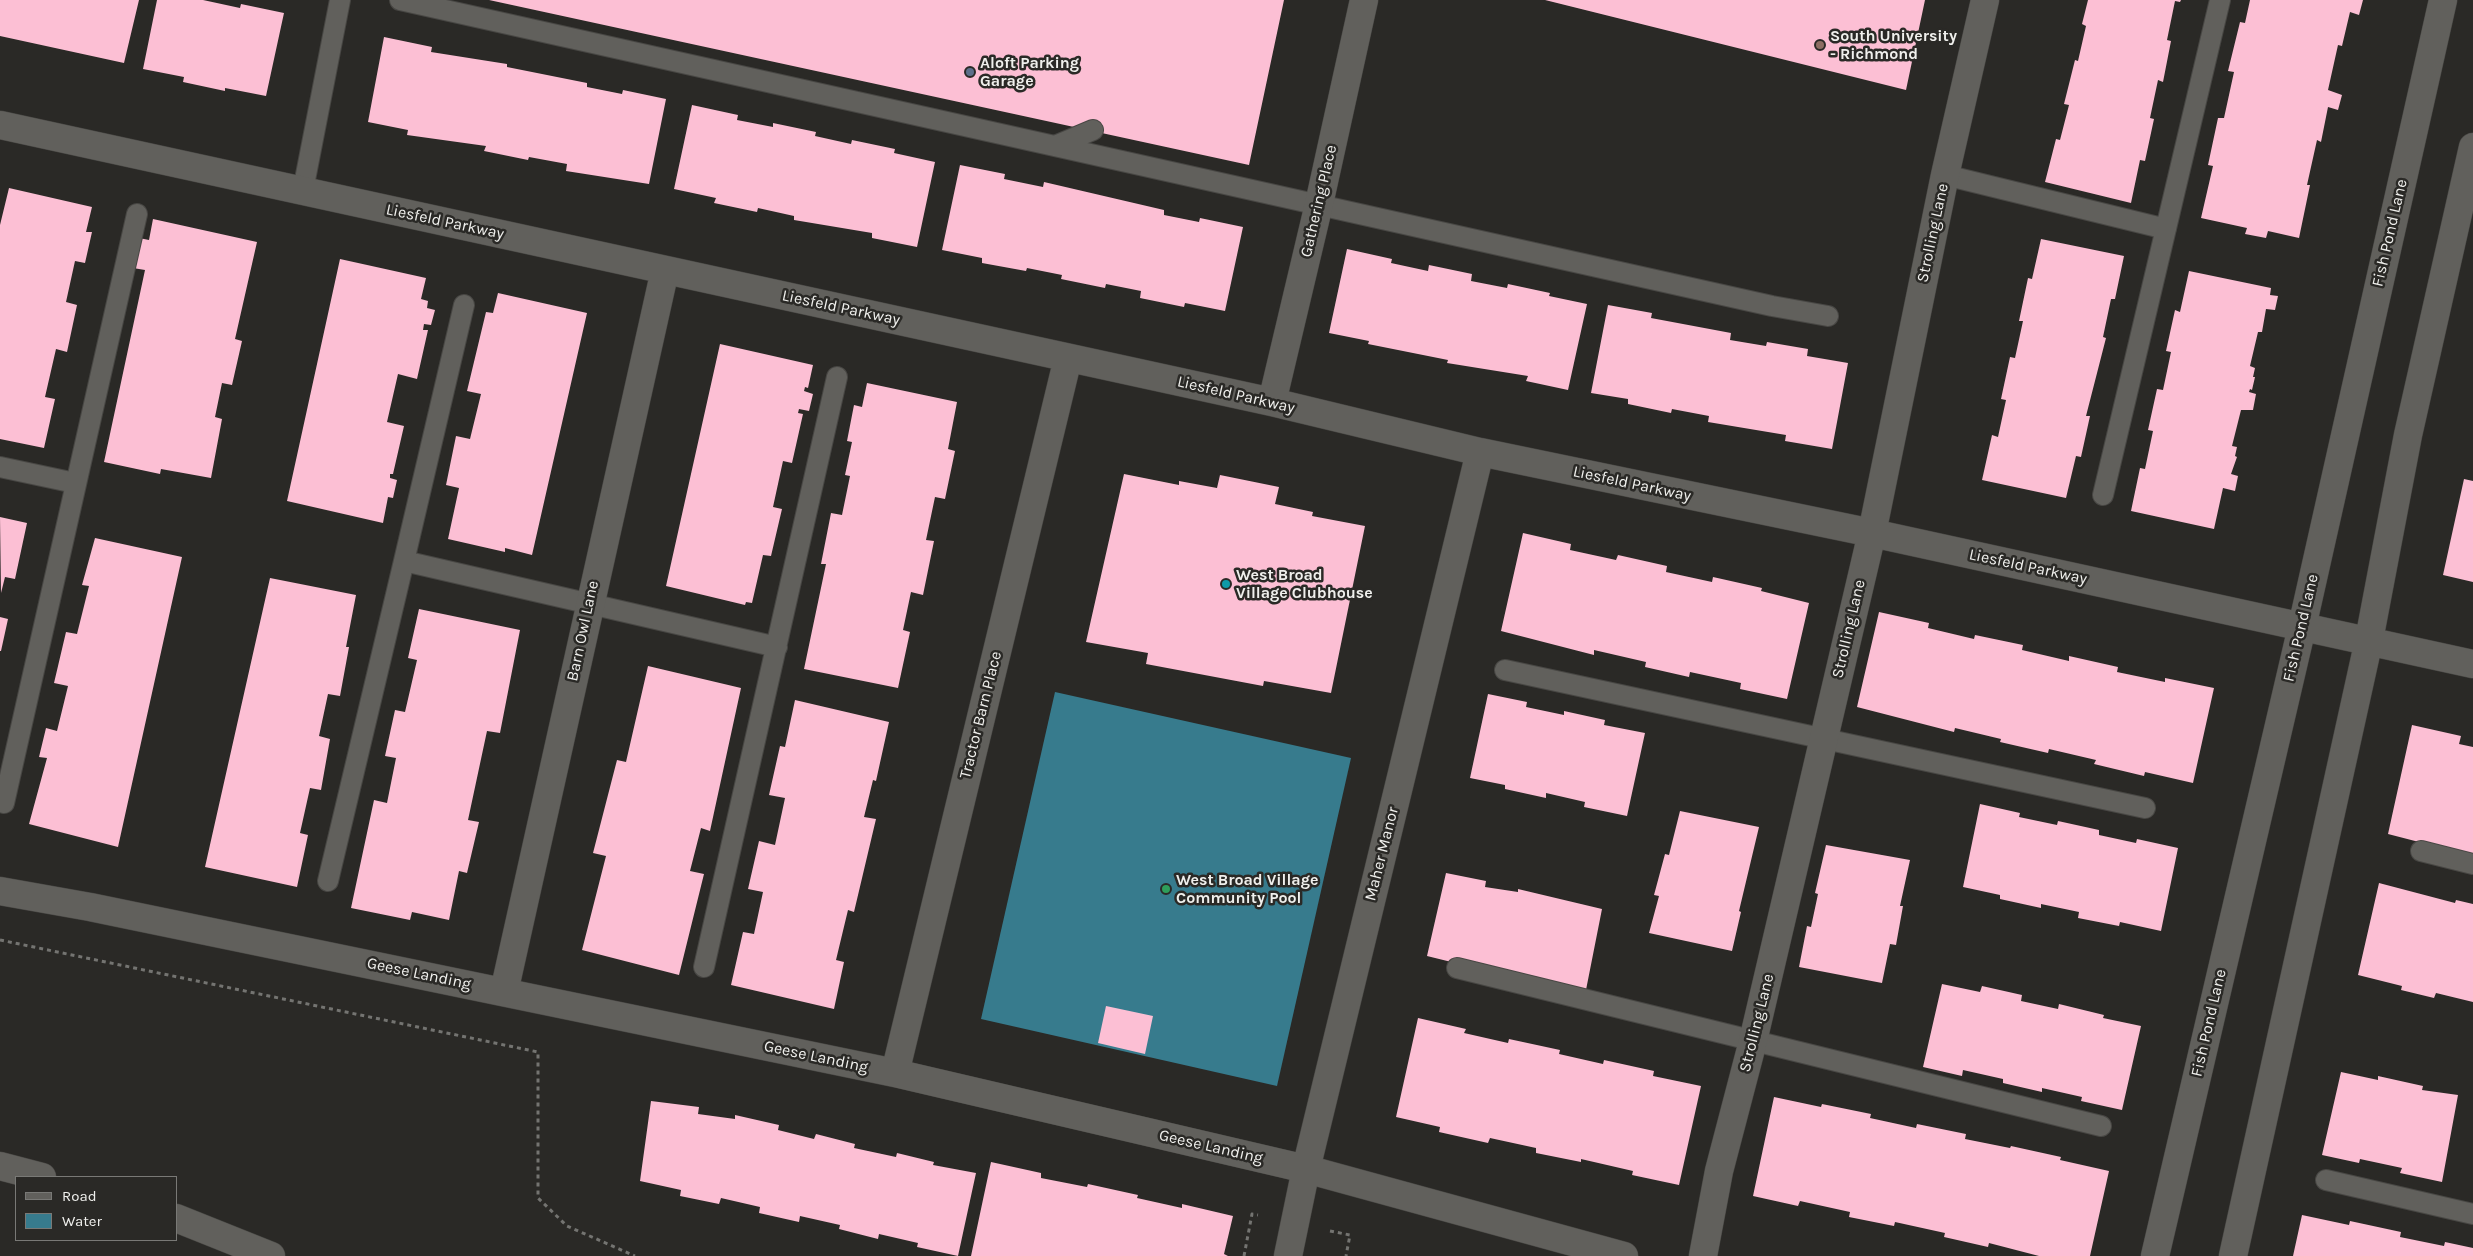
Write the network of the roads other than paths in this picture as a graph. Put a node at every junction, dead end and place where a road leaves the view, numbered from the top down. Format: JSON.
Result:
{"nodes":[{"id":1,"x":340,"y":0,"type":"edge"},
{"id":2,"x":400,"y":0,"type":"edge"},
{"id":3,"x":1364,"y":0,"type":"edge"},
{"id":4,"x":1985,"y":0,"type":"edge"},
{"id":5,"x":2220,"y":0,"type":"edge"},
{"id":6,"x":2443,"y":0,"type":"edge"},
{"id":7,"x":0,"y":125,"type":"edge"},
{"id":8,"x":1093,"y":130,"type":"dead end"},
{"id":9,"x":1055,"y":146,"type":"junction"},
{"id":10,"x":2473,"y":147,"type":"edge"},
{"id":11,"x":1945,"y":175,"type":"junction"},
{"id":12,"x":303,"y":190,"type":"junction"},
{"id":13,"x":1319,"y":204,"type":"junction"},
{"id":14,"x":137,"y":214,"type":"dead end"},
{"id":15,"x":2166,"y":230,"type":"junction"},
{"id":16,"x":665,"y":270,"type":"junction"},
{"id":17,"x":464,"y":304,"type":"dead end"},
{"id":18,"x":1828,"y":316,"type":"dead end"},
{"id":19,"x":1068,"y":358,"type":"junction"},
{"id":20,"x":837,"y":377,"type":"dead end"},
{"id":21,"x":1272,"y":402,"type":"junction"},
{"id":22,"x":1480,"y":452,"type":"junction"},
{"id":23,"x":0,"y":467,"type":"edge"},
{"id":24,"x":76,"y":483,"type":"junction"},
{"id":25,"x":2103,"y":495,"type":"dead end"},
{"id":26,"x":1872,"y":533,"type":"junction"},
{"id":27,"x":404,"y":561,"type":"junction"},
{"id":28,"x":589,"y":604,"type":"junction"},
{"id":29,"x":2302,"y":627,"type":"junction"},
{"id":30,"x":2369,"y":640,"type":"junction"},
{"id":31,"x":777,"y":647,"type":"junction"},
{"id":32,"x":2473,"y":664,"type":"edge"},
{"id":33,"x":1505,"y":670,"type":"dead end"},
{"id":34,"x":1823,"y":739,"type":"junction"},
{"id":35,"x":4,"y":803,"type":"dead end"},
{"id":36,"x":2145,"y":808,"type":"dead end"},
{"id":37,"x":2422,"y":851,"type":"dead end"},
{"id":38,"x":2473,"y":864,"type":"edge"},
{"id":39,"x":328,"y":881,"type":"dead end"},
{"id":40,"x":0,"y":891,"type":"edge"},
{"id":41,"x":704,"y":967,"type":"dead end"},
{"id":42,"x":1457,"y":968,"type":"dead end"},
{"id":43,"x":504,"y":992,"type":"junction"},
{"id":44,"x":1753,"y":1041,"type":"junction"},
{"id":45,"x":894,"y":1073,"type":"junction"},
{"id":46,"x":2102,"y":1126,"type":"dead end"},
{"id":47,"x":0,"y":1166,"type":"edge"},
{"id":48,"x":1306,"y":1169,"type":"junction"},
{"id":49,"x":38,"y":1176,"type":"edge"},
{"id":50,"x":2326,"y":1180,"type":"dead end"},
{"id":51,"x":2473,"y":1214,"type":"edge"},
{"id":52,"x":178,"y":1219,"type":"edge"},
{"id":53,"x":271,"y":1256,"type":"edge"},
{"id":54,"x":1288,"y":1256,"type":"edge"},
{"id":55,"x":1624,"y":1256,"type":"edge"},
{"id":56,"x":1703,"y":1256,"type":"edge"},
{"id":57,"x":2155,"y":1256,"type":"edge"},
{"id":58,"x":2233,"y":1256,"type":"edge"}],
"edges":[{"from":1,"to":12,"type":"lane"},
{"from":2,"to":9,"type":"lane"},
{"from":3,"to":13,"type":"street","name":"Gathering Place"},
{"from":4,"to":11,"type":"street","name":"Strolling Lane"},
{"from":5,"to":15,"type":"lane"},
{"from":6,"to":29,"type":"street","name":"Fish Pond Lane"},
{"from":7,"to":12,"type":"street","name":"Liesfeld Parkway"},
{"from":8,"to":9,"type":"lane"},
{"from":9,"to":13,"type":"lane"},
{"from":10,"to":30,"type":"street"},
{"from":11,"to":15,"type":"lane"},
{"from":11,"to":26,"type":"street","name":"Strolling Lane"},
{"from":12,"to":16,"type":"street","name":"Liesfeld Parkway"},
{"from":13,"to":18,"type":"lane"},
{"from":13,"to":21,"type":"street","name":"Gathering Place"},
{"from":14,"to":24,"type":"lane"},
{"from":15,"to":25,"type":"lane"},
{"from":16,"to":19,"type":"street","name":"Liesfeld Parkway"},
{"from":16,"to":28,"type":"street","name":"Barn Owl Lane"},
{"from":17,"to":27,"type":"lane"},
{"from":19,"to":21,"type":"street","name":"Liesfeld Parkway"},
{"from":19,"to":45,"type":"street","name":"Tractor Barn Place"},
{"from":20,"to":31,"type":"lane"},
{"from":21,"to":22,"type":"street","name":"Liesfeld Parkway"},
{"from":22,"to":26,"type":"street","name":"Liesfeld Parkway"},
{"from":22,"to":48,"type":"street","name":"Maher Manor"},
{"from":23,"to":24,"type":"lane"},
{"from":24,"to":35,"type":"lane"},
{"from":26,"to":29,"type":"street","name":"Liesfeld Parkway"},
{"from":26,"to":34,"type":"street","name":"Strolling Lane"},
{"from":27,"to":28,"type":"lane"},
{"from":27,"to":39,"type":"lane"},
{"from":28,"to":31,"type":"lane"},
{"from":28,"to":43,"type":"street","name":"Barn Owl Lane"},
{"from":29,"to":30,"type":"street","name":"Liesfeld Parkway"},
{"from":29,"to":57,"type":"street","name":"Fish Pond Lane"},
{"from":30,"to":32,"type":"street","name":"Liesfeld Parkway"},
{"from":30,"to":58,"type":"street"},
{"from":31,"to":41,"type":"lane"},
{"from":33,"to":34,"type":"lane"},
{"from":34,"to":36,"type":"lane"},
{"from":34,"to":44,"type":"street","name":"Strolling Lane"},
{"from":37,"to":38,"type":"lane"},
{"from":40,"to":43,"type":"street","name":"Geese Landing"},
{"from":42,"to":44,"type":"lane"},
{"from":43,"to":45,"type":"street","name":"Geese Landing"},
{"from":44,"to":46,"type":"lane"},
{"from":44,"to":56,"type":"street","name":"Strolling Lane"},
{"from":45,"to":48,"type":"street","name":"Geese Landing"},
{"from":47,"to":49,"type":"street"},
{"from":48,"to":54,"type":"street","name":"Maher Manor"},
{"from":48,"to":55,"type":"street","name":"Geese Landing"},
{"from":50,"to":51,"type":"lane"},
{"from":52,"to":53,"type":"street"}]}
